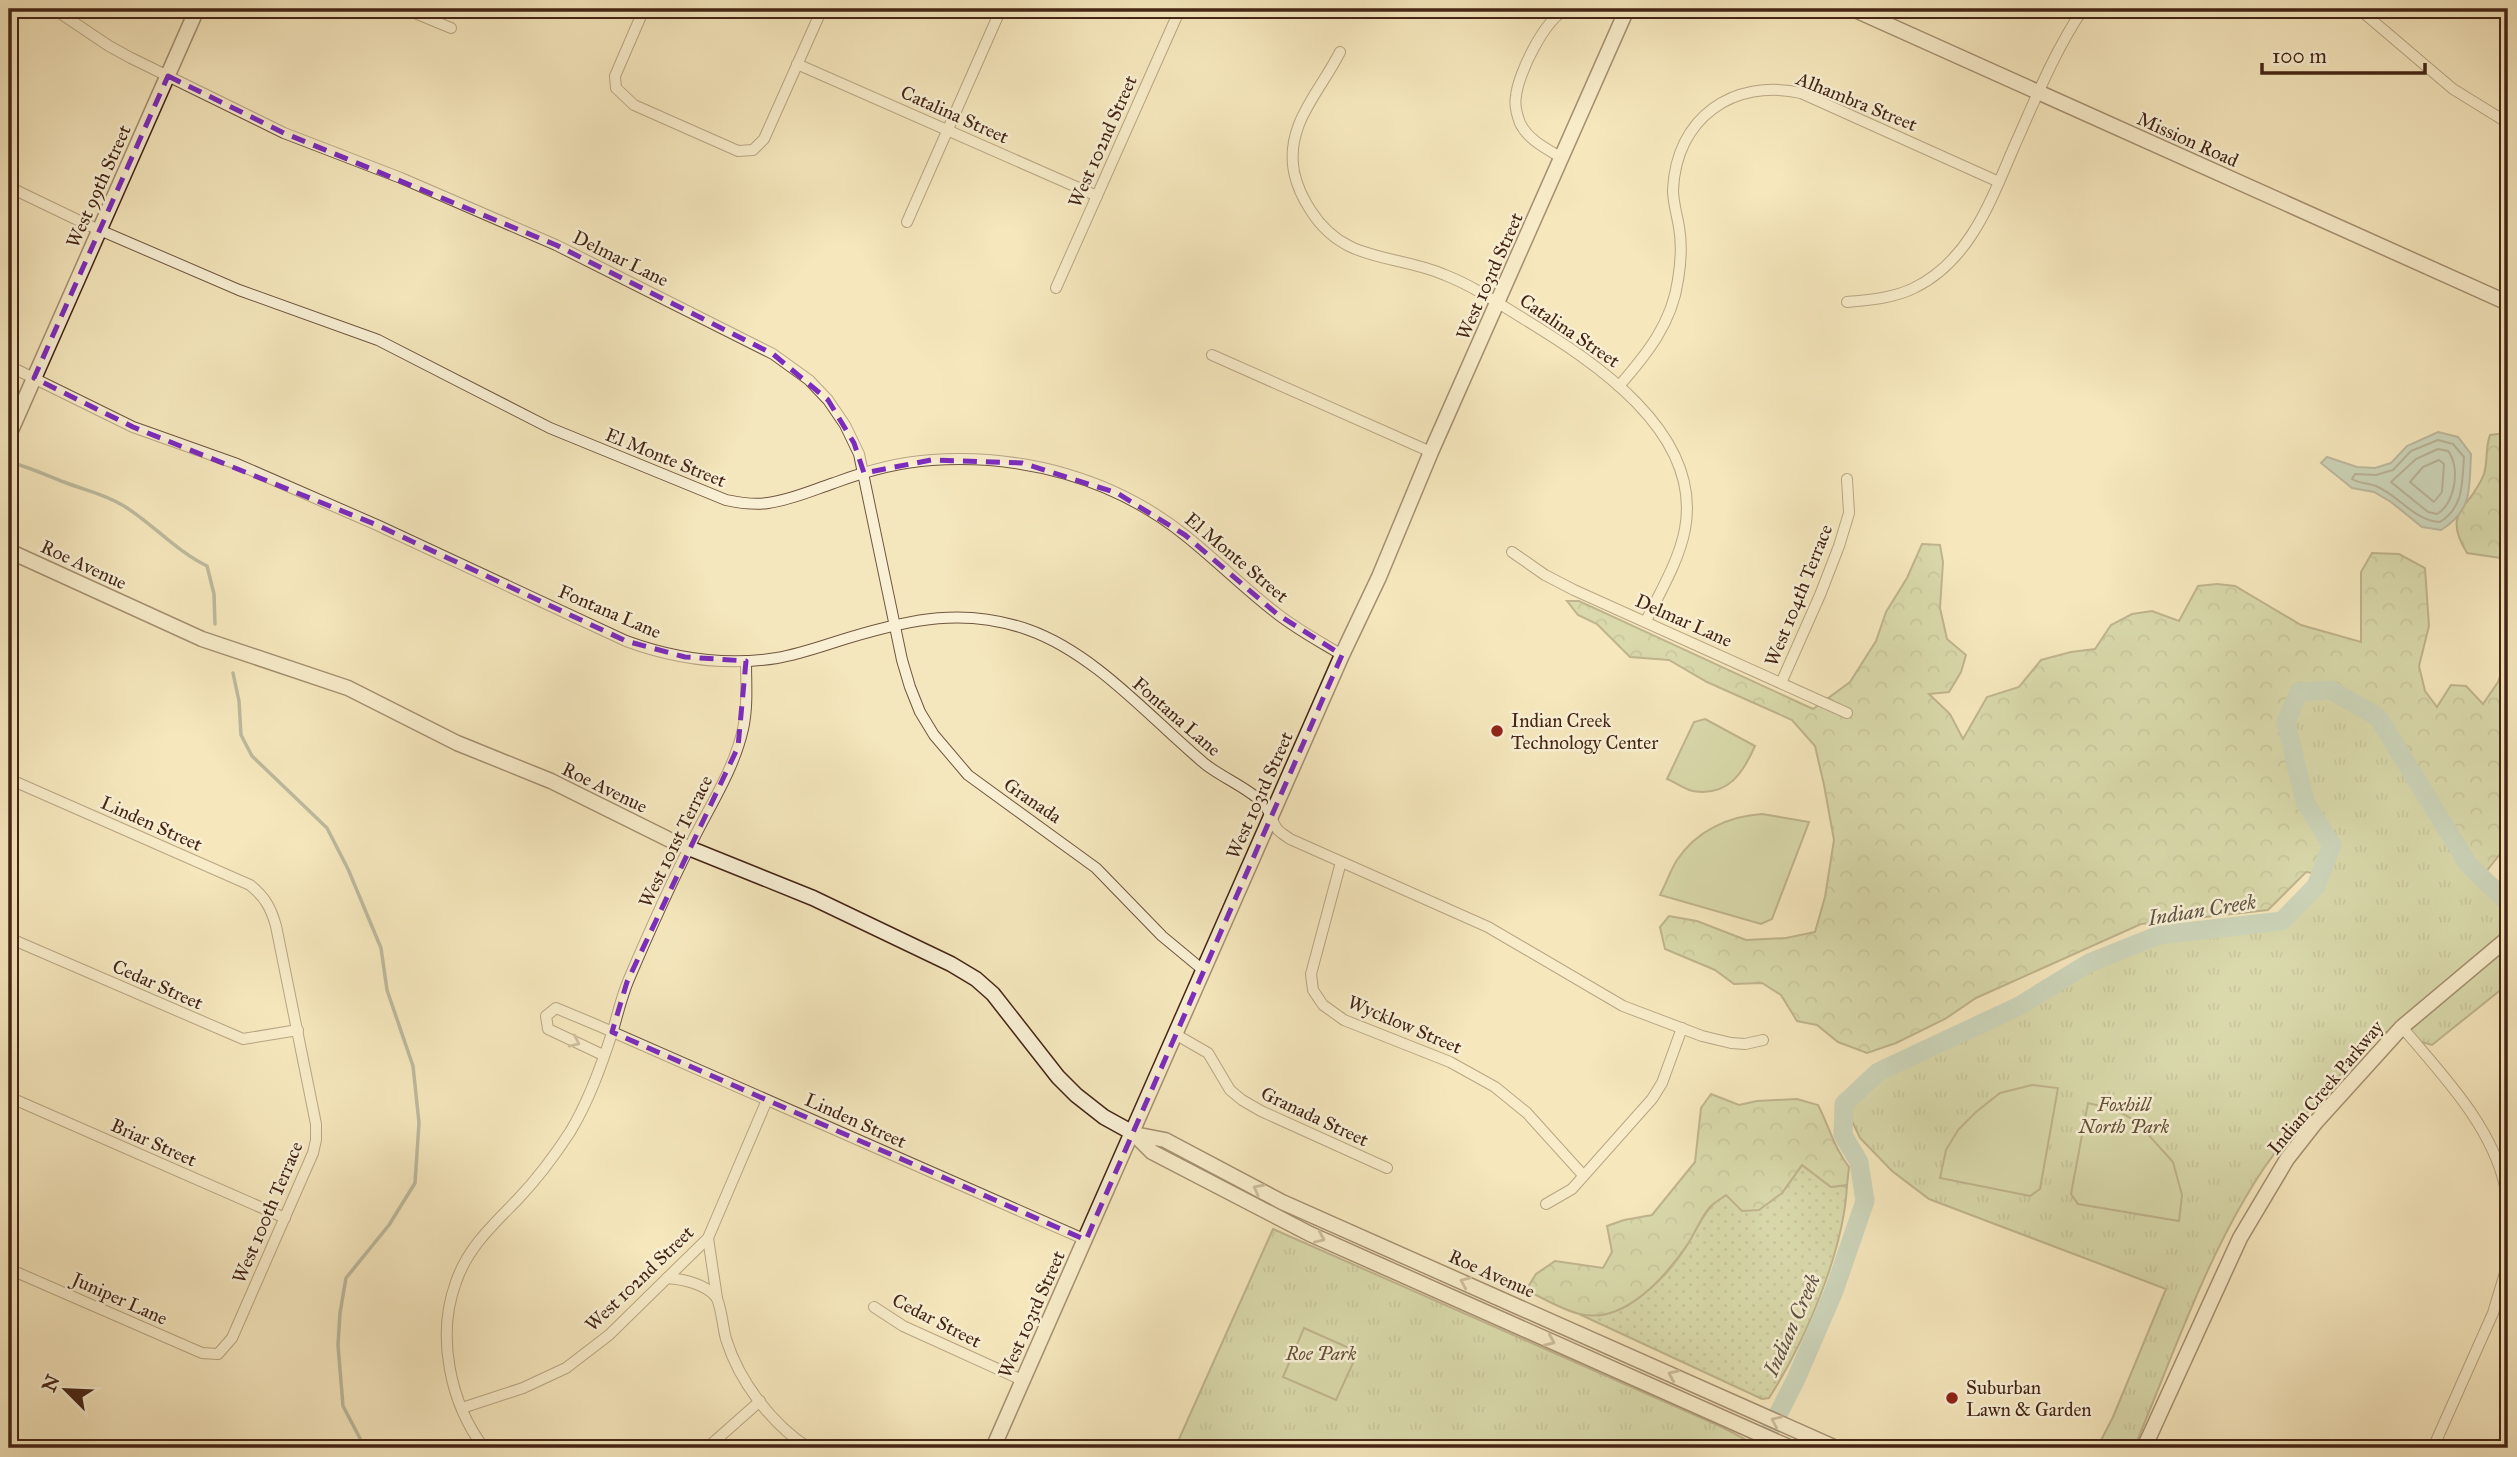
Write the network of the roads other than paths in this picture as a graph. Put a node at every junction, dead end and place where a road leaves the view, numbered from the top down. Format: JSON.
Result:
{"nodes":[{"id":1,"x":54,"y":9,"type":"edge"},
{"id":2,"x":197,"y":9,"type":"edge"},
{"id":3,"x":405,"y":9,"type":"edge"},
{"id":4,"x":644,"y":9,"type":"edge"},
{"id":5,"x":822,"y":9,"type":"edge"},
{"id":6,"x":1002,"y":9,"type":"edge"},
{"id":7,"x":1180,"y":9,"type":"edge"},
{"id":8,"x":1567,"y":9,"type":"edge"},
{"id":9,"x":1605,"y":9,"type":"edge"},
{"id":10,"x":1853,"y":9,"type":"edge"},
{"id":11,"x":2083,"y":9,"type":"edge"},
{"id":12,"x":2359,"y":9,"type":"edge"},
{"id":13,"x":1625,"y":12,"type":"edge"},
{"id":14,"x":451,"y":28,"type":"dead end"},
{"id":15,"x":1340,"y":52,"type":"dead end"},
{"id":16,"x":797,"y":64,"type":"junction"},
{"id":17,"x":168,"y":76,"type":"junction"},
{"id":18,"x":2039,"y":93,"type":"junction"},
{"id":19,"x":2508,"y":123,"type":"edge"},
{"id":20,"x":948,"y":130,"type":"junction"},
{"id":21,"x":1562,"y":158,"type":"junction"},
{"id":22,"x":1999,"y":181,"type":"junction"},
{"id":23,"x":9,"y":187,"type":"edge"},
{"id":24,"x":1097,"y":196,"type":"junction"},
{"id":25,"x":907,"y":222,"type":"dead end"},
{"id":26,"x":99,"y":230,"type":"junction"},
{"id":27,"x":1056,"y":288,"type":"dead end"},
{"id":28,"x":1847,"y":302,"type":"dead end"},
{"id":29,"x":1498,"y":303,"type":"junction"},
{"id":30,"x":2508,"y":303,"type":"edge"},
{"id":31,"x":1212,"y":355,"type":"dead end"},
{"id":32,"x":9,"y":366,"type":"edge"},
{"id":33,"x":34,"y":378,"type":"junction"},
{"id":34,"x":1619,"y":386,"type":"junction"},
{"id":35,"x":9,"y":435,"type":"edge"},
{"id":36,"x":1431,"y":452,"type":"junction"},
{"id":37,"x":863,"y":473,"type":"junction"},
{"id":38,"x":1847,"y":479,"type":"dead end"},
{"id":39,"x":9,"y":551,"type":"edge"},
{"id":40,"x":1512,"y":552,"type":"dead end"},
{"id":41,"x":1646,"y":621,"type":"junction"},
{"id":42,"x":895,"y":625,"type":"junction"},
{"id":43,"x":1342,"y":655,"type":"junction"},
{"id":44,"x":746,"y":661,"type":"junction"},
{"id":45,"x":1781,"y":683,"type":"junction"},
{"id":46,"x":1847,"y":713,"type":"dead end"},
{"id":47,"x":9,"y":779,"type":"edge"},
{"id":48,"x":1271,"y":817,"type":"junction"},
{"id":49,"x":689,"y":848,"type":"junction"},
{"id":50,"x":1340,"y":862,"type":"junction"},
{"id":51,"x":272,"y":912,"type":"joint"},
{"id":52,"x":2508,"y":937,"type":"edge"},
{"id":53,"x":9,"y":938,"type":"edge"},
{"id":54,"x":1203,"y":970,"type":"junction"},
{"id":55,"x":2402,"y":1027,"type":"junction"},
{"id":56,"x":1682,"y":1028,"type":"junction"},
{"id":57,"x":298,"y":1030,"type":"junction"},
{"id":58,"x":612,"y":1032,"type":"junction"},
{"id":59,"x":1175,"y":1034,"type":"junction"},
{"id":60,"x":1763,"y":1040,"type":"dead end"},
{"id":61,"x":604,"y":1055,"type":"junction"},
{"id":62,"x":9,"y":1097,"type":"edge"},
{"id":63,"x":767,"y":1100,"type":"junction"},
{"id":64,"x":1133,"y":1133,"type":"junction"},
{"id":65,"x":1387,"y":1168,"type":"dead end"},
{"id":66,"x":1583,"y":1175,"type":"junction"},
{"id":67,"x":1546,"y":1204,"type":"dead end"},
{"id":68,"x":285,"y":1218,"type":"junction"},
{"id":69,"x":2508,"y":1219,"type":"edge"},
{"id":70,"x":708,"y":1238,"type":"junction"},
{"id":71,"x":1086,"y":1240,"type":"junction"},
{"id":72,"x":2508,"y":1263,"type":"edge"},
{"id":73,"x":9,"y":1269,"type":"edge"},
{"id":74,"x":667,"y":1279,"type":"junction"},
{"id":75,"x":717,"y":1298,"type":"junction"},
{"id":76,"x":874,"y":1307,"type":"dead end"},
{"id":77,"x":1526,"y":1310,"type":"junction"},
{"id":78,"x":1514,"y":1325,"type":"junction"},
{"id":79,"x":218,"y":1354,"type":"joint"},
{"id":80,"x":1022,"y":1380,"type":"junction"},
{"id":81,"x":760,"y":1401,"type":"junction"},
{"id":82,"x":462,"y":1408,"type":"junction"},
{"id":83,"x":484,"y":1448,"type":"edge"},
{"id":84,"x":707,"y":1448,"type":"edge"},
{"id":85,"x":809,"y":1448,"type":"edge"},
{"id":86,"x":993,"y":1448,"type":"edge"},
{"id":87,"x":1791,"y":1448,"type":"edge"},
{"id":88,"x":1836,"y":1448,"type":"edge"},
{"id":89,"x":2144,"y":1448,"type":"edge"},
{"id":90,"x":2433,"y":1448,"type":"edge"}],
"edges":[{"from":1,"to":17,"type":"street","name":"Delmar Lane"},
{"from":2,"to":17,"type":"main road","name":"West 99th Street"},
{"from":3,"to":14,"type":"street"},
{"from":4,"to":16,"type":"street"},
{"from":5,"to":16,"type":"street"},
{"from":6,"to":20,"type":"street"},
{"from":7,"to":24,"type":"street","name":"West 102nd Street"},
{"from":8,"to":21,"type":"street"},
{"from":9,"to":13,"type":"street","name":"West 103rd Street"},
{"from":10,"to":18,"type":"main road","name":"Mission Road"},
{"from":11,"to":18,"type":"street"},
{"from":12,"to":19,"type":"street"},
{"from":13,"to":21,"type":"main road","name":"West 103rd Street"},
{"from":15,"to":29,"type":"street","name":"Catalina Street"},
{"from":16,"to":20,"type":"street","name":"Catalina Street"},
{"from":17,"to":26,"type":"main road","name":"West 99th Street"},
{"from":17,"to":37,"type":"street","name":"Delmar Lane"},
{"from":18,"to":22,"type":"street"},
{"from":18,"to":30,"type":"main road","name":"Mission Road"},
{"from":20,"to":24,"type":"street","name":"Catalina Street"},
{"from":20,"to":25,"type":"street"},
{"from":21,"to":29,"type":"main road","name":"West 103rd Street"},
{"from":22,"to":28,"type":"street"},
{"from":22,"to":34,"type":"street","name":"Alhambra Street"},
{"from":23,"to":26,"type":"street","name":"El Monte Street"},
{"from":24,"to":27,"type":"street","name":"West 102nd Street"},
{"from":26,"to":33,"type":"main road","name":"West 99th Street"},
{"from":26,"to":37,"type":"street","name":"El Monte Street"},
{"from":29,"to":34,"type":"street","name":"Catalina Street"},
{"from":29,"to":36,"type":"main road","name":"West 103rd Street"},
{"from":31,"to":36,"type":"street"},
{"from":32,"to":33,"type":"street"},
{"from":33,"to":35,"type":"main road","name":"West 99th Street"},
{"from":33,"to":44,"type":"street","name":"Fontana Lane"},
{"from":34,"to":41,"type":"street","name":"Catalina Street"},
{"from":36,"to":43,"type":"main road","name":"West 103rd Street"},
{"from":37,"to":42,"type":"street","name":"Delmar Lane"},
{"from":37,"to":43,"type":"street","name":"El Monte Street"},
{"from":38,"to":45,"type":"street","name":"West 104th Terrace"},
{"from":39,"to":49,"type":"main road","name":"Roe Avenue"},
{"from":40,"to":41,"type":"street","name":"Delmar Lane"},
{"from":41,"to":45,"type":"street","name":"Delmar Lane"},
{"from":42,"to":44,"type":"street","name":"Fontana Lane"},
{"from":42,"to":48,"type":"street","name":"Fontana Lane"},
{"from":42,"to":54,"type":"street","name":"Granada"},
{"from":43,"to":48,"type":"main road","name":"West 103rd Street"},
{"from":44,"to":49,"type":"street","name":"West 101st Terrace"},
{"from":45,"to":46,"type":"street","name":"Delmar Lane"},
{"from":47,"to":51,"type":"street","name":"Linden Street"},
{"from":48,"to":50,"type":"street"},
{"from":48,"to":54,"type":"main road","name":"West 103rd Street"},
{"from":49,"to":58,"type":"street","name":"West 101st Terrace"},
{"from":49,"to":64,"type":"main road","name":"Roe Avenue"},
{"from":50,"to":56,"type":"street"},
{"from":50,"to":66,"type":"street","name":"Wycklow Street"},
{"from":51,"to":57,"type":"street","name":"West 100th Terrace"},
{"from":52,"to":55,"type":"main road","name":"Indian Creek Parkway"},
{"from":53,"to":57,"type":"street","name":"Cedar Street"},
{"from":54,"to":59,"type":"main road","name":"West 103rd Street"},
{"from":55,"to":69,"type":"street"},
{"from":55,"to":89,"type":"main road","name":"Indian Creek Parkway"},
{"from":56,"to":60,"type":"street"},
{"from":56,"to":66,"type":"street"},
{"from":57,"to":68,"type":"street","name":"West 100th Terrace"},
{"from":58,"to":61,"type":"street","name":"West 101st Terrace"},
{"from":58,"to":61,"type":"street","one_way":true},
{"from":58,"to":63,"type":"street","name":"Linden Street"},
{"from":59,"to":64,"type":"main road","name":"West 103rd Street"},
{"from":59,"to":65,"type":"street","name":"Granada Street"},
{"from":61,"to":82,"type":"street","name":"West 101st Terrace"},
{"from":62,"to":68,"type":"street","name":"Briar Street"},
{"from":63,"to":70,"type":"street","name":"West 102nd Street"},
{"from":63,"to":71,"type":"street","name":"Linden Street"},
{"from":64,"to":71,"type":"main road","name":"West 103rd Street"},
{"from":77,"to":64,"type":"main road","name":"Roe Avenue","one_way":true},
{"from":64,"to":78,"type":"main road","name":"Roe Avenue","one_way":true},
{"from":66,"to":67,"type":"street"},
{"from":68,"to":79,"type":"street","name":"West 100th Terrace"},
{"from":70,"to":74,"type":"street","name":"West 102nd Street"},
{"from":70,"to":75,"type":"street"},
{"from":71,"to":80,"type":"main road","name":"West 103rd Street"},
{"from":72,"to":90,"type":"street"},
{"from":73,"to":79,"type":"street","name":"Juniper Lane"},
{"from":74,"to":75,"type":"street"},
{"from":74,"to":82,"type":"street","name":"West 102nd Street"},
{"from":75,"to":81,"type":"street"},
{"from":76,"to":80,"type":"street","name":"Cedar Street"},
{"from":77,"to":78,"type":"main road"},
{"from":88,"to":77,"type":"main road","name":"Roe Avenue","one_way":true},
{"from":78,"to":87,"type":"main road","name":"Roe Avenue","one_way":true},
{"from":80,"to":86,"type":"main road","name":"West 103rd Street"},
{"from":81,"to":84,"type":"street"},
{"from":81,"to":85,"type":"street"},
{"from":82,"to":83,"type":"street","name":"West 101st Terrace"}]}
